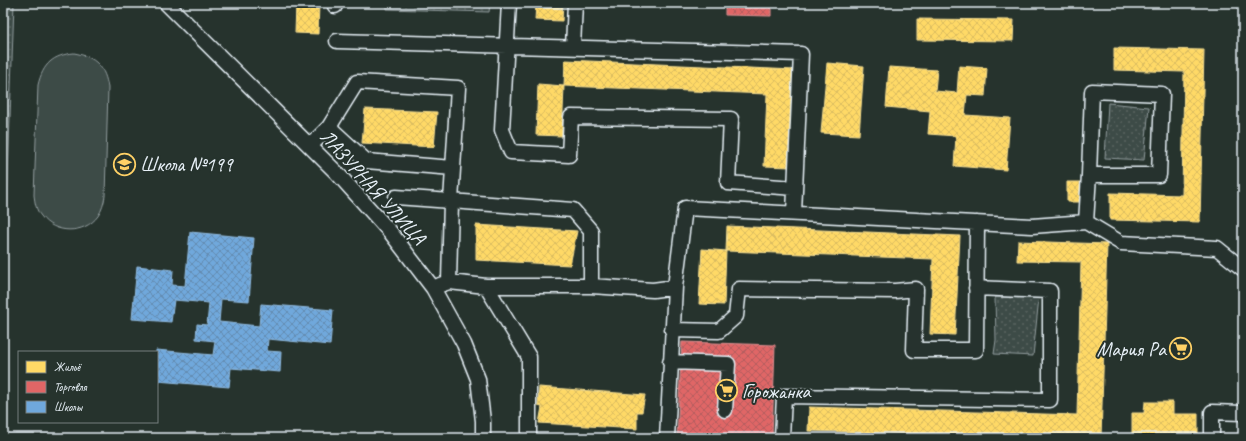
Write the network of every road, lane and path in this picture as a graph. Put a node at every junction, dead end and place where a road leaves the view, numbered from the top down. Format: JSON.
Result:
{"nodes":[{"id":1,"x":166,"y":3,"type":"edge"},
{"id":2,"x":509,"y":3,"type":"edge"},
{"id":3,"x":575,"y":3,"type":"edge"},
{"id":4,"x":337,"y":41,"type":"dead end"},
{"id":5,"x":507,"y":46,"type":"junction"},
{"id":6,"x":573,"y":47,"type":"junction"},
{"id":7,"x":330,"y":127,"type":"junction"},
{"id":8,"x":310,"y":146,"type":"junction"},
{"id":9,"x":454,"y":168,"type":"junction"},
{"id":10,"x":1089,"y":174,"type":"junction"},
{"id":11,"x":795,"y":188,"type":"junction"},
{"id":12,"x":396,"y":197,"type":"dead end"},
{"id":13,"x":452,"y":201,"type":"junction"},
{"id":14,"x":794,"y":214,"type":"junction"},
{"id":15,"x":1086,"y":222,"type":"junction"},
{"id":16,"x":977,"y":223,"type":"junction"},
{"id":17,"x":1243,"y":269,"type":"edge"},
{"id":18,"x":449,"y":282,"type":"junction"},
{"id":19,"x":486,"y":286,"type":"junction"},
{"id":20,"x":591,"y":286,"type":"junction"},
{"id":21,"x":675,"y":287,"type":"junction"},
{"id":22,"x":432,"y":288,"type":"junction"},
{"id":23,"x":976,"y":288,"type":"junction"},
{"id":24,"x":672,"y":330,"type":"junction"},
{"id":25,"x":670,"y":362,"type":"junction"},
{"id":26,"x":725,"y":410,"type":"dead end"},
{"id":27,"x":1243,"y":413,"type":"edge"},
{"id":28,"x":483,"y":438,"type":"edge"},
{"id":29,"x":529,"y":438,"type":"edge"},
{"id":30,"x":667,"y":438,"type":"edge"},
{"id":31,"x":782,"y":438,"type":"edge"},
{"id":32,"x":1212,"y":438,"type":"edge"}],
"edges":[{"from":1,"to":8,"type":"street","name":"ЛАЗУРНАЯ УЛИЦА"},
{"from":2,"to":5,"type":"street"},
{"from":3,"to":6,"type":"street"},
{"from":4,"to":5,"type":"street"},
{"from":5,"to":6,"type":"street"},
{"from":5,"to":11,"type":"street"},
{"from":6,"to":11,"type":"street"},
{"from":7,"to":8,"type":"street"},
{"from":7,"to":9,"type":"street"},
{"from":7,"to":9,"type":"street"},
{"from":8,"to":22,"type":"street","name":"ЛАЗУРНАЯ УЛИЦА"},
{"from":9,"to":13,"type":"street"},
{"from":10,"to":10,"type":"street"},
{"from":10,"to":15,"type":"street"},
{"from":11,"to":14,"type":"street"},
{"from":12,"to":13,"type":"street"},
{"from":13,"to":18,"type":"street"},
{"from":13,"to":20,"type":"street"},
{"from":14,"to":16,"type":"street"},
{"from":14,"to":21,"type":"street"},
{"from":15,"to":16,"type":"street"},
{"from":15,"to":17,"type":"street"},
{"from":16,"to":23,"type":"street"},
{"from":18,"to":19,"type":"street"},
{"from":18,"to":22,"type":"street"},
{"from":19,"to":20,"type":"street"},
{"from":19,"to":29,"type":"street"},
{"from":20,"to":21,"type":"street"},
{"from":21,"to":24,"type":"street"},
{"from":22,"to":28,"type":"street","name":"ЛАЗУРНАЯ УЛИЦА"},
{"from":23,"to":24,"type":"street"},
{"from":23,"to":31,"type":"street"},
{"from":24,"to":25,"type":"street"},
{"from":25,"to":26,"type":"street"},
{"from":25,"to":30,"type":"street"},
{"from":27,"to":32,"type":"street"}]}
